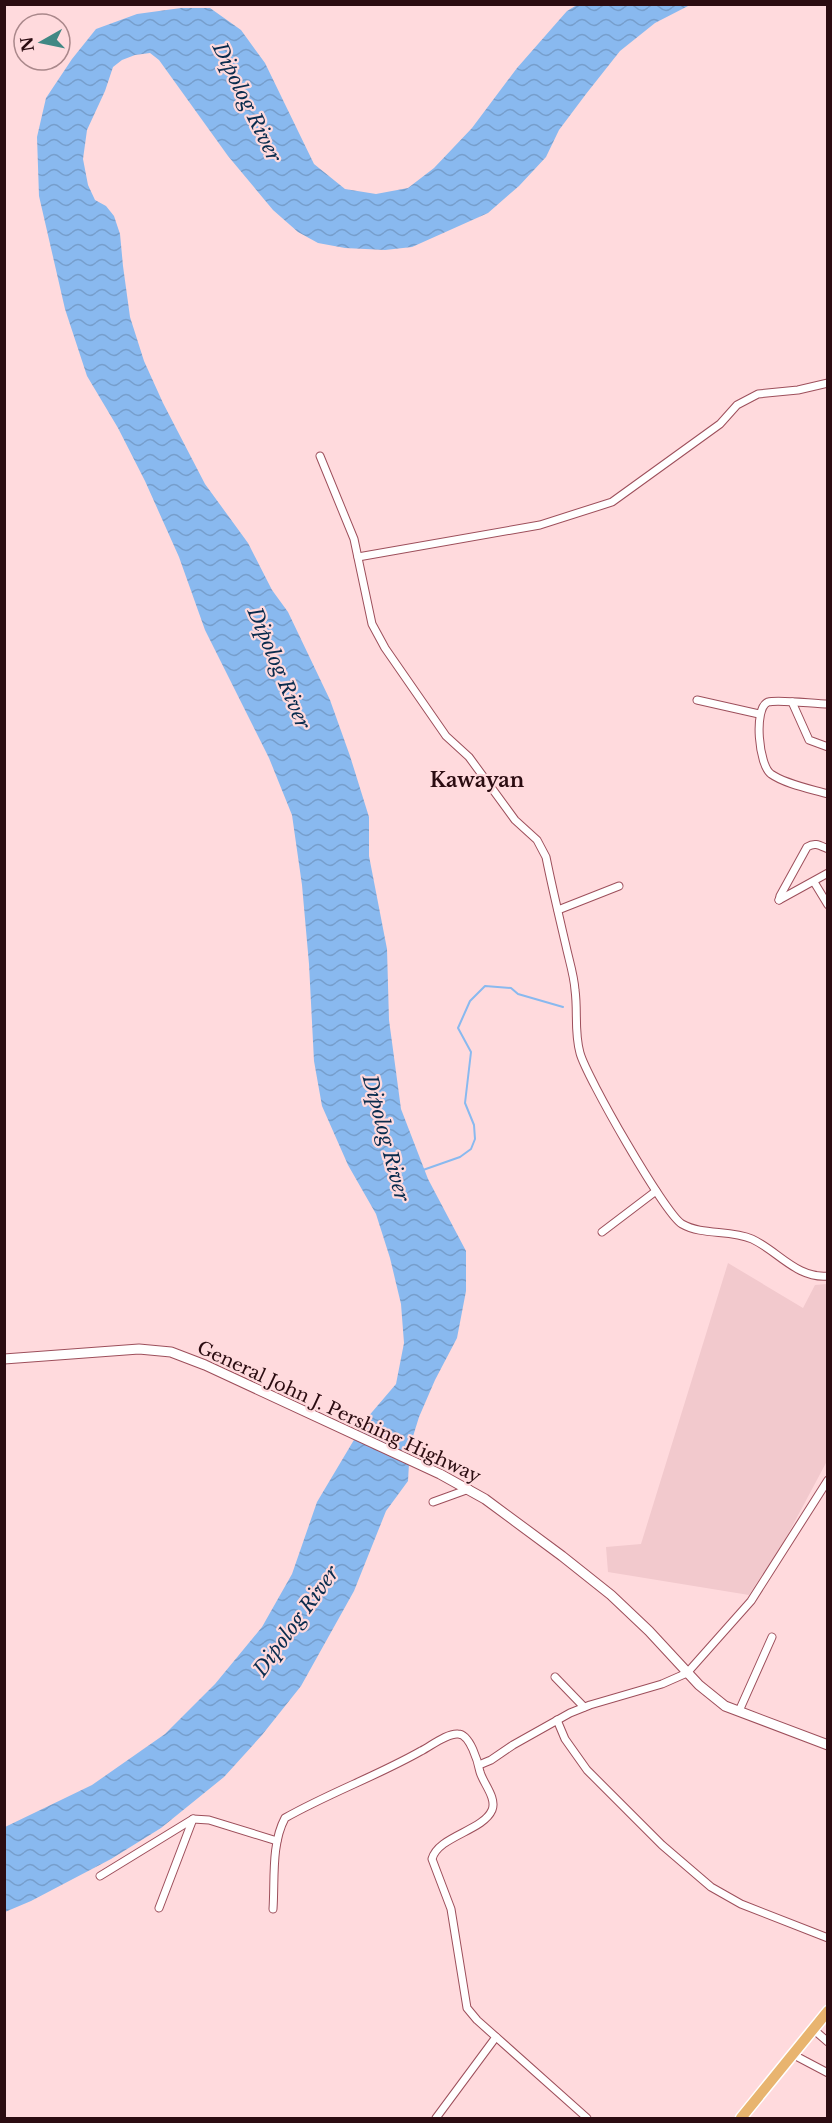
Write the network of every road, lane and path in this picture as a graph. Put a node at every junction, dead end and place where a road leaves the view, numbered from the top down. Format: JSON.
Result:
{"nodes":[{"id":1,"x":828,"y":383,"type":"edge"},
{"id":2,"x":320,"y":456,"type":"dead end"},
{"id":3,"x":358,"y":557,"type":"junction"},
{"id":4,"x":697,"y":700,"type":"dead end"},
{"id":5,"x":792,"y":702,"type":"junction"},
{"id":6,"x":828,"y":704,"type":"edge"},
{"id":7,"x":759,"y":714,"type":"junction"},
{"id":8,"x":828,"y":747,"type":"edge"},
{"id":9,"x":828,"y":794,"type":"edge"},
{"id":10,"x":828,"y":849,"type":"edge"},
{"id":11,"x":828,"y":873,"type":"edge"},
{"id":12,"x":814,"y":882,"type":"junction"},
{"id":13,"x":619,"y":886,"type":"dead end"},
{"id":14,"x":828,"y":905,"type":"edge"},
{"id":15,"x":558,"y":910,"type":"junction"},
{"id":16,"x":656,"y":1191,"type":"junction"},
{"id":17,"x":602,"y":1232,"type":"dead end"},
{"id":18,"x":828,"y":1276,"type":"edge"},
{"id":19,"x":4,"y":1359,"type":"edge"},
{"id":20,"x":828,"y":1480,"type":"edge"},
{"id":21,"x":469,"y":1489,"type":"junction"},
{"id":22,"x":433,"y":1502,"type":"dead end"},
{"id":23,"x":772,"y":1637,"type":"dead end"},
{"id":24,"x":687,"y":1673,"type":"junction"},
{"id":25,"x":555,"y":1677,"type":"dead end"},
{"id":26,"x":584,"y":1707,"type":"junction"},
{"id":27,"x":739,"y":1712,"type":"junction"},
{"id":28,"x":557,"y":1720,"type":"junction"},
{"id":29,"x":828,"y":1745,"type":"edge"},
{"id":30,"x":479,"y":1765,"type":"junction"},
{"id":31,"x":193,"y":1818,"type":"junction"},
{"id":32,"x":277,"y":1841,"type":"junction"},
{"id":33,"x":100,"y":1876,"type":"dead end"},
{"id":34,"x":159,"y":1908,"type":"dead end"},
{"id":35,"x":273,"y":1909,"type":"dead end"},
{"id":36,"x":828,"y":1938,"type":"edge"},
{"id":37,"x":828,"y":2011,"type":"edge"},
{"id":38,"x":813,"y":2029,"type":"junction"},
{"id":39,"x":496,"y":2037,"type":"junction"},
{"id":40,"x":828,"y":2042,"type":"edge"},
{"id":41,"x":792,"y":2054,"type":"junction"},
{"id":42,"x":828,"y":2073,"type":"edge"},
{"id":43,"x":436,"y":2118,"type":"edge"},
{"id":44,"x":587,"y":2118,"type":"edge"},
{"id":45,"x":741,"y":2118,"type":"edge"}],
"edges":[{"from":1,"to":3,"type":"street"},
{"from":2,"to":3,"type":"street"},
{"from":3,"to":15,"type":"street"},
{"from":4,"to":7,"type":"street"},
{"from":5,"to":6,"type":"street"},
{"from":5,"to":7,"type":"street"},
{"from":5,"to":8,"type":"street"},
{"from":7,"to":9,"type":"street"},
{"from":10,"to":12,"type":"street"},
{"from":11,"to":12,"type":"street"},
{"from":12,"to":14,"type":"street"},
{"from":13,"to":15,"type":"street"},
{"from":15,"to":16,"type":"street"},
{"from":16,"to":17,"type":"street"},
{"from":16,"to":18,"type":"street"},
{"from":19,"to":21,"type":"main road","name":"General John J. Pershing Highway"},
{"from":20,"to":24,"type":"street"},
{"from":21,"to":22,"type":"street"},
{"from":21,"to":24,"type":"main road","name":"General John J. Pershing Highway"},
{"from":23,"to":27,"type":"street"},
{"from":24,"to":26,"type":"street"},
{"from":24,"to":27,"type":"main road","name":"General John J. Pershing Highway"},
{"from":25,"to":26,"type":"street"},
{"from":26,"to":28,"type":"street"},
{"from":27,"to":29,"type":"main road","name":"General John J. Pershing Highway"},
{"from":28,"to":30,"type":"street"},
{"from":28,"to":36,"type":"street"},
{"from":30,"to":32,"type":"street"},
{"from":30,"to":39,"type":"street"},
{"from":31,"to":32,"type":"street"},
{"from":31,"to":33,"type":"street"},
{"from":31,"to":34,"type":"street"},
{"from":32,"to":35,"type":"street"},
{"from":37,"to":38,"type":"highway"},
{"from":38,"to":40,"type":"street"},
{"from":38,"to":41,"type":"highway"},
{"from":39,"to":43,"type":"street"},
{"from":39,"to":44,"type":"street"},
{"from":41,"to":42,"type":"street"},
{"from":41,"to":45,"type":"highway"}]}
